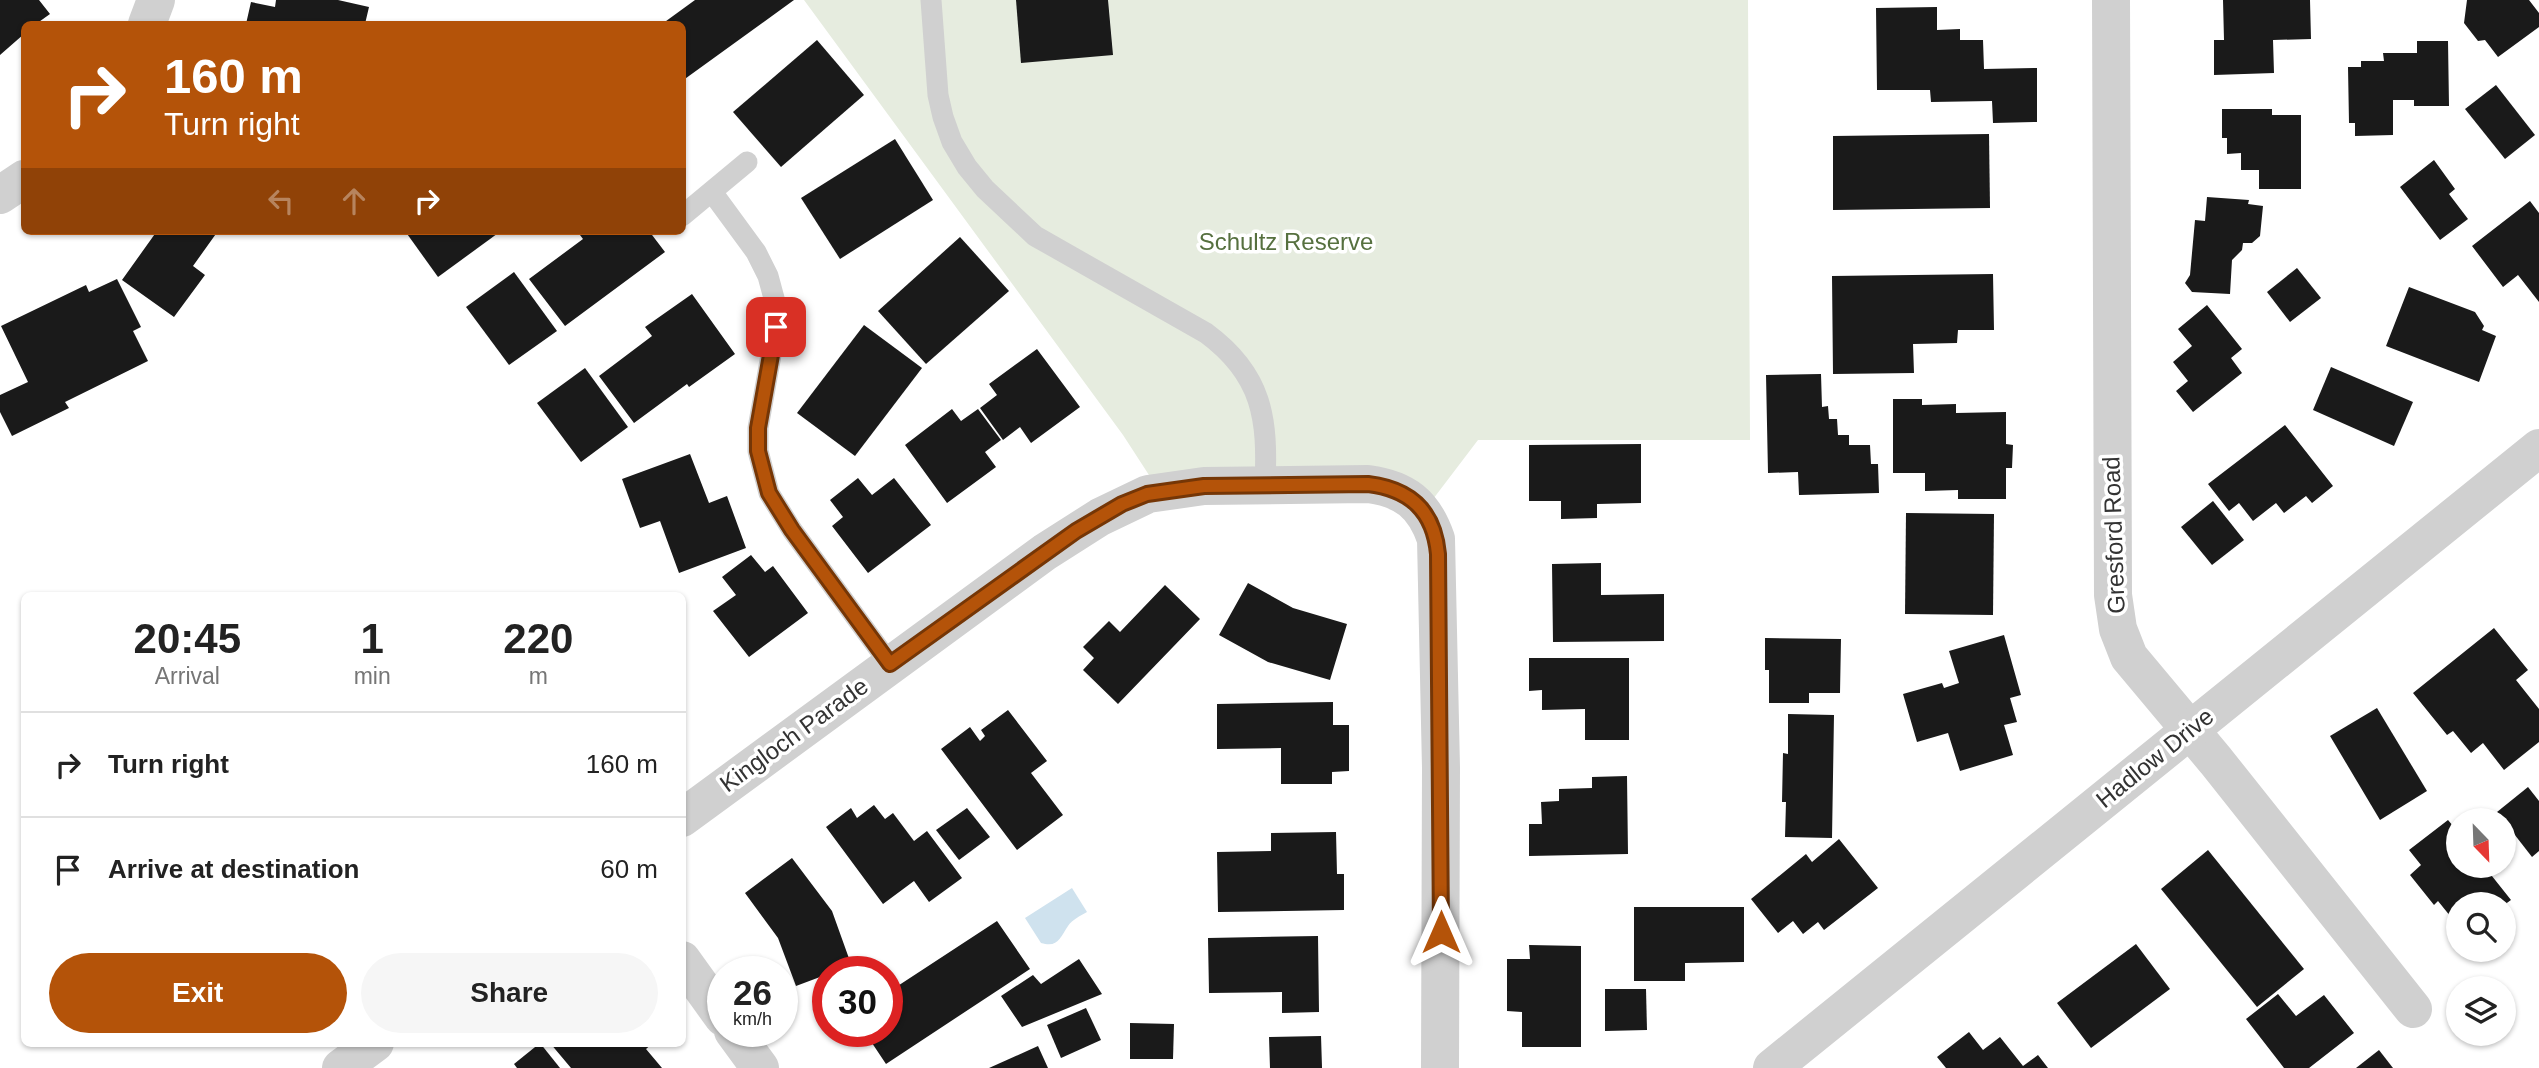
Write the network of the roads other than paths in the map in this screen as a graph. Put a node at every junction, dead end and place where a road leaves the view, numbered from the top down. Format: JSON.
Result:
{"nodes":[{"id":1,"x":156,"y":0,"type":"edge"},
{"id":2,"x":930,"y":0,"type":"edge"},
{"id":3,"x":2111,"y":0,"type":"edge"},
{"id":4,"x":148,"y":21,"type":"edge"},
{"id":5,"x":747,"y":162,"type":"dead end"},
{"id":6,"x":21,"y":181,"type":"edge"},
{"id":7,"x":712,"y":191,"type":"junction"},
{"id":8,"x":0,"y":195,"type":"edge"},
{"id":9,"x":686,"y":213,"type":"edge"},
{"id":10,"x":2539,"y":449,"type":"edge"},
{"id":11,"x":1265,"y":484,"type":"junction"},
{"id":12,"x":890,"y":664,"type":"junction"},
{"id":13,"x":2189,"y":731,"type":"junction"},
{"id":14,"x":686,"y":815,"type":"edge"},
{"id":15,"x":686,"y":966,"type":"edge"},
{"id":16,"x":707,"y":995,"type":"edge"},
{"id":17,"x":2413,"y":1009,"type":"dead end"},
{"id":18,"x":370,"y":1047,"type":"edge"},
{"id":19,"x":745,"y":1047,"type":"edge"},
{"id":20,"x":341,"y":1068,"type":"edge"},
{"id":21,"x":760,"y":1068,"type":"edge"},
{"id":22,"x":1440,"y":1068,"type":"edge"},
{"id":23,"x":1772,"y":1068,"type":"edge"}],
"edges":[{"from":1,"to":4,"type":"street"},
{"from":2,"to":11,"type":"lane"},
{"from":3,"to":13,"type":"street","name":"Gresford Road"},
{"from":5,"to":7,"type":"lane"},
{"from":6,"to":8,"type":"street"},
{"from":7,"to":9,"type":"lane"},
{"from":7,"to":12,"type":"lane"},
{"from":10,"to":13,"type":"street","name":"Hadlow Drive"},
{"from":11,"to":12,"type":"street","name":"Kingloch Parade"},
{"from":11,"to":22,"type":"street","name":"Kingloch Parade"},
{"from":12,"to":14,"type":"street","name":"Kingloch Parade"},
{"from":13,"to":17,"type":"street","name":"Gresford Road"},
{"from":13,"to":23,"type":"street","name":"Hadlow Drive"},
{"from":15,"to":16,"type":"street"},
{"from":18,"to":20,"type":"street"},
{"from":19,"to":21,"type":"street"}]}
